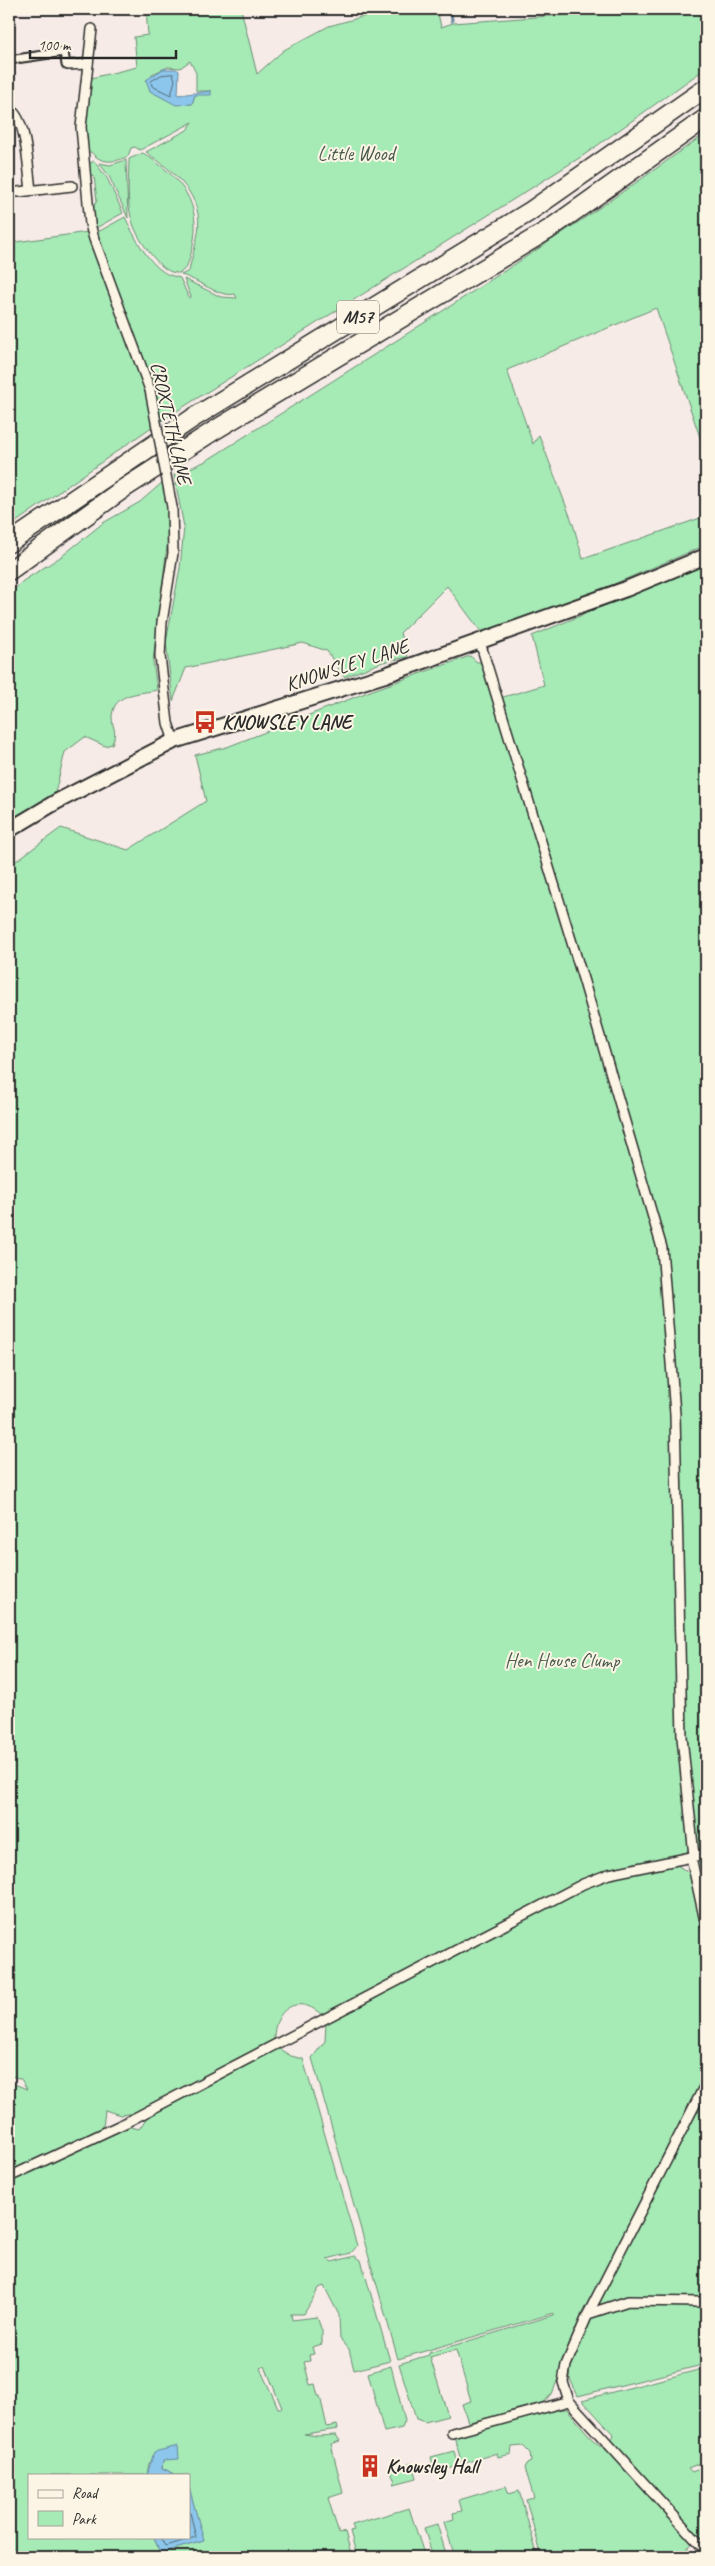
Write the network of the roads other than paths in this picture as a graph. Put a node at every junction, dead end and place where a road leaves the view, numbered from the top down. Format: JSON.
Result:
{"nodes":[{"id":1,"x":92,"y":29,"type":"dead end"},
{"id":2,"x":9,"y":60,"type":"edge"},
{"id":3,"x":88,"y":64,"type":"junction"},
{"id":4,"x":68,"y":65,"type":"joint"},
{"id":5,"x":706,"y":88,"type":"edge"},
{"id":6,"x":9,"y":109,"type":"edge"},
{"id":7,"x":706,"y":118,"type":"edge"},
{"id":8,"x":72,"y":186,"type":"dead end"},
{"id":9,"x":31,"y":190,"type":"junction"},
{"id":10,"x":18,"y":192,"type":"dead end"},
{"id":11,"x":9,"y":543,"type":"edge"},
{"id":12,"x":706,"y":556,"type":"edge"},
{"id":13,"x":9,"y":573,"type":"edge"},
{"id":14,"x":480,"y":642,"type":"junction"},
{"id":15,"x":174,"y":741,"type":"junction"},
{"id":16,"x":9,"y":830,"type":"edge"},
{"id":17,"x":706,"y":1854,"type":"edge"},
{"id":18,"x":692,"y":1857,"type":"junction"},
{"id":19,"x":706,"y":1926,"type":"edge"},
{"id":20,"x":706,"y":2083,"type":"edge"},
{"id":21,"x":9,"y":2177,"type":"edge"},
{"id":22,"x":706,"y":2300,"type":"edge"},
{"id":23,"x":588,"y":2314,"type":"junction"},
{"id":24,"x":569,"y":2401,"type":"junction"},
{"id":25,"x":452,"y":2433,"type":"dead end"},
{"id":26,"x":706,"y":2551,"type":"edge"}],
"edges":[{"from":1,"to":3,"type":"street","name":"CROXTETH LANE"},
{"from":2,"to":4,"type":"street"},
{"from":3,"to":4,"type":"street"},
{"from":3,"to":15,"type":"street","name":"CROXTETH LANE","bridge":true},
{"from":5,"to":11,"type":"highway","number":"M57"},
{"from":6,"to":9,"type":"street"},
{"from":7,"to":13,"type":"highway","number":"M57"},
{"from":8,"to":9,"type":"street"},
{"from":9,"to":10,"type":"street"},
{"from":12,"to":14,"type":"main road","name":"KNOWSLEY LANE"},
{"from":14,"to":15,"type":"main road","name":"KNOWSLEY LANE"},
{"from":14,"to":18,"type":"street"},
{"from":15,"to":16,"type":"main road","name":"KNOWSLEY LANE"},
{"from":17,"to":18,"type":"street"},
{"from":18,"to":19,"type":"street"},
{"from":18,"to":21,"type":"street"},
{"from":20,"to":23,"type":"street"},
{"from":22,"to":23,"type":"street"},
{"from":23,"to":24,"type":"street"},
{"from":24,"to":25,"type":"street"},
{"from":24,"to":26,"type":"street"}]}
